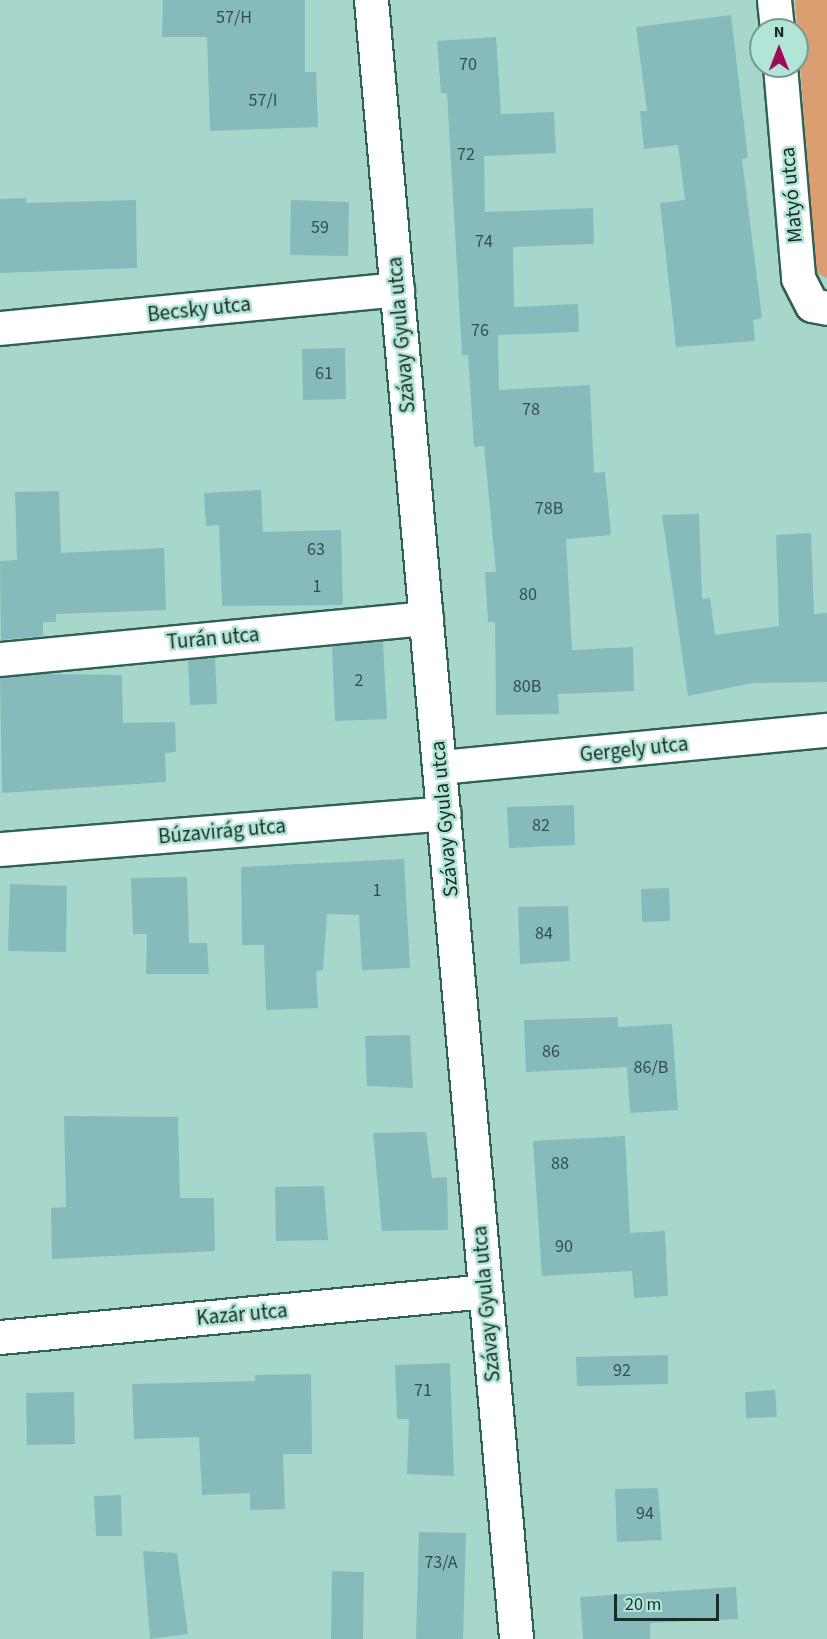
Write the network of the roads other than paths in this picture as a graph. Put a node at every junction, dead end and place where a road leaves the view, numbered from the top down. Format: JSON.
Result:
{"nodes":[{"id":1,"x":371,"y":0,"type":"edge"},
{"id":2,"x":774,"y":0,"type":"edge"},
{"id":3,"x":776,"y":18,"type":"edge"},
{"id":4,"x":781,"y":78,"type":"edge"},
{"id":5,"x":397,"y":290,"type":"junction"},
{"id":6,"x":827,"y":309,"type":"edge"},
{"id":7,"x":0,"y":328,"type":"edge"},
{"id":8,"x":426,"y":618,"type":"junction"},
{"id":9,"x":0,"y":658,"type":"edge"},
{"id":10,"x":827,"y":730,"type":"edge"},
{"id":11,"x":440,"y":767,"type":"junction"},
{"id":12,"x":444,"y":813,"type":"junction"},
{"id":13,"x":0,"y":849,"type":"edge"},
{"id":14,"x":484,"y":1291,"type":"junction"},
{"id":15,"x":0,"y":1337,"type":"edge"},
{"id":16,"x":516,"y":1639,"type":"edge"}],
"edges":[{"from":1,"to":5,"type":"street","name":"Szávay Gyula utca"},
{"from":2,"to":3,"type":"street"},
{"from":4,"to":6,"type":"street","name":"Matyó utca"},
{"from":5,"to":7,"type":"street","name":"Becsky utca"},
{"from":5,"to":8,"type":"street","name":"Szávay Gyula utca"},
{"from":8,"to":9,"type":"street","name":"Turán utca"},
{"from":8,"to":11,"type":"street","name":"Szávay Gyula utca"},
{"from":10,"to":11,"type":"street","name":"Gergely utca"},
{"from":11,"to":12,"type":"street","name":"Szávay Gyula utca"},
{"from":12,"to":13,"type":"street","name":"Búzavirág utca"},
{"from":12,"to":14,"type":"street","name":"Szávay Gyula utca"},
{"from":14,"to":15,"type":"street","name":"Kazár utca"},
{"from":14,"to":16,"type":"street","name":"Szávay Gyula utca"}]}
